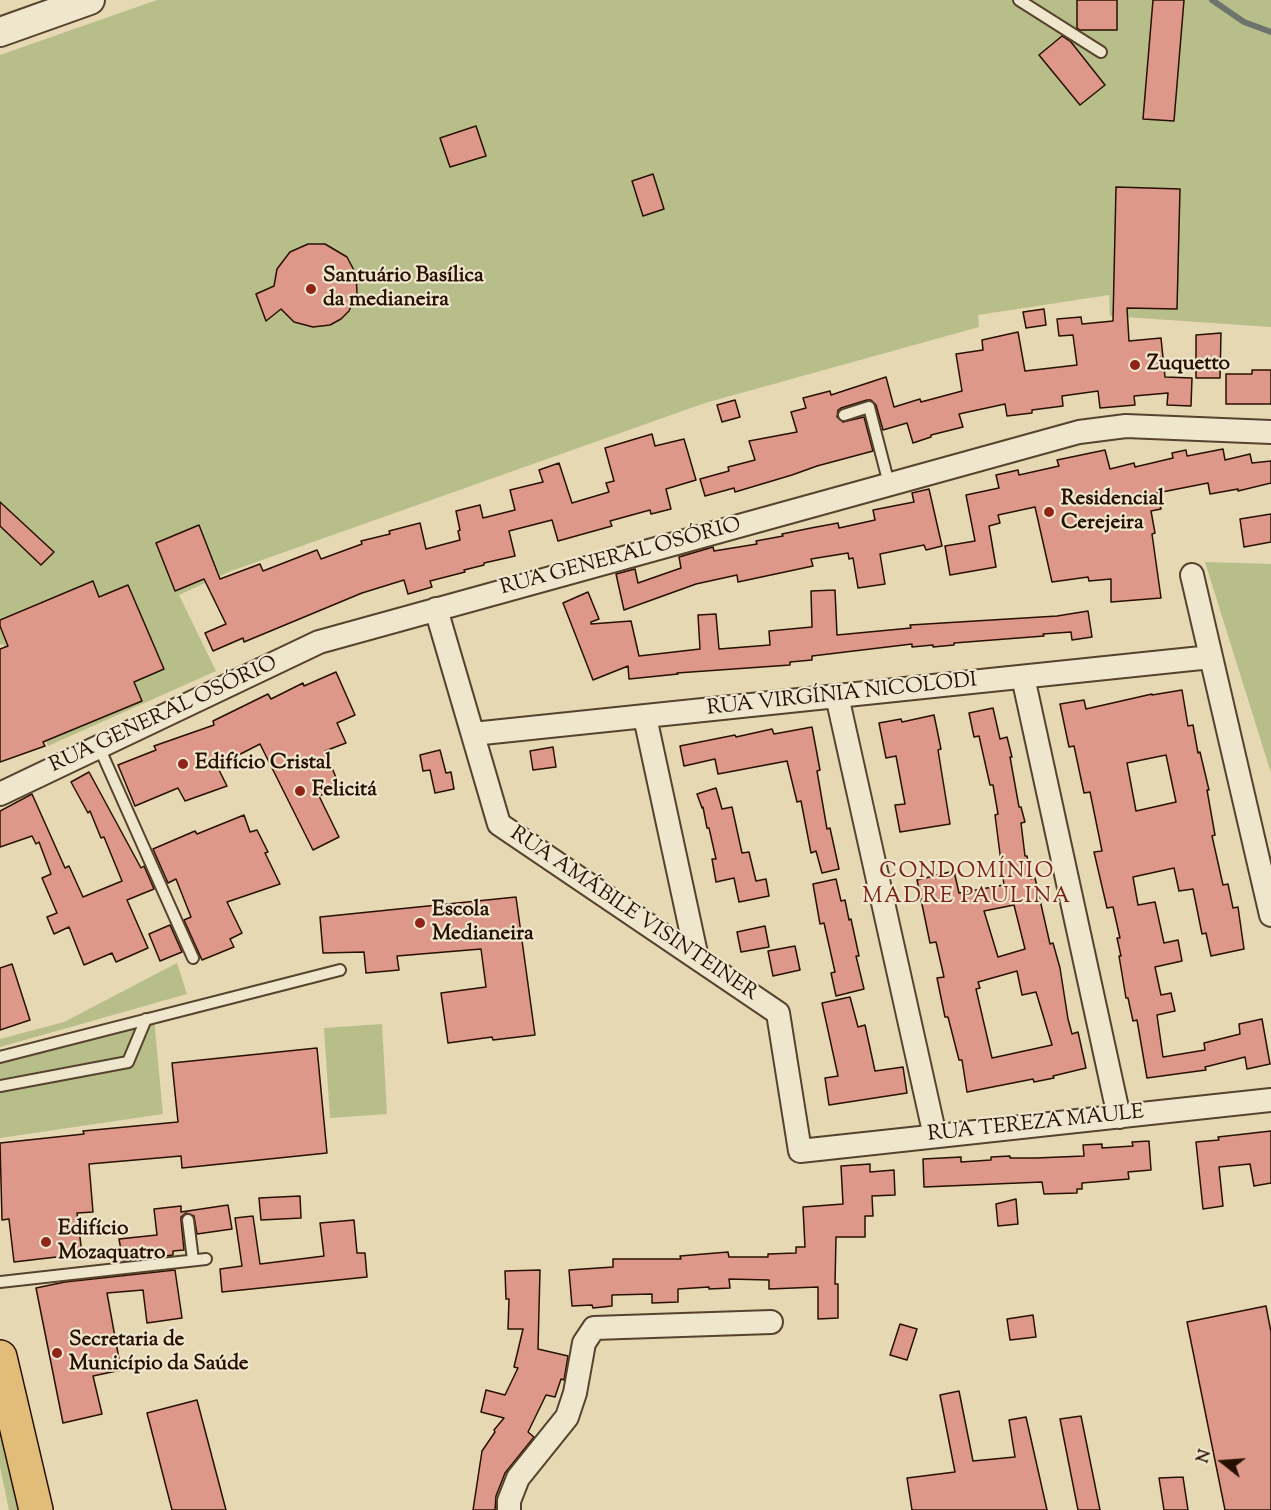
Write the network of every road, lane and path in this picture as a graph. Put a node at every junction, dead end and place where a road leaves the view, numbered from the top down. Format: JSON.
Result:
{"nodes":[{"id":1,"x":90,"y":0,"type":"edge"},
{"id":2,"x":1019,"y":0,"type":"edge"},
{"id":3,"x":0,"y":32,"type":"edge"},
{"id":4,"x":1101,"y":52,"type":"dead end"},
{"id":5,"x":844,"y":415,"type":"dead end"},
{"id":6,"x":1271,"y":432,"type":"edge"},
{"id":7,"x":889,"y":484,"type":"junction"},
{"id":8,"x":1192,"y":575,"type":"dead end"},
{"id":9,"x":436,"y":609,"type":"junction"},
{"id":10,"x":1211,"y":657,"type":"junction"},
{"id":11,"x":1023,"y":677,"type":"junction"},
{"id":12,"x":837,"y":696,"type":"junction"},
{"id":13,"x":645,"y":717,"type":"junction"},
{"id":14,"x":473,"y":734,"type":"junction"},
{"id":15,"x":99,"y":747,"type":"junction"},
{"id":16,"x":0,"y":794,"type":"edge"},
{"id":17,"x":1271,"y":915,"type":"edge"},
{"id":18,"x":193,"y":958,"type":"dead end"},
{"id":19,"x":697,"y":958,"type":"junction"},
{"id":20,"x":340,"y":969,"type":"dead end"},
{"id":21,"x":146,"y":1019,"type":"junction"},
{"id":22,"x":0,"y":1057,"type":"edge"},
{"id":23,"x":0,"y":1086,"type":"edge"},
{"id":24,"x":1271,"y":1100,"type":"edge"},
{"id":25,"x":1119,"y":1117,"type":"junction"},
{"id":26,"x":935,"y":1136,"type":"junction"},
{"id":27,"x":800,"y":1151,"type":"joint"},
{"id":28,"x":188,"y":1220,"type":"dead end"},
{"id":29,"x":207,"y":1259,"type":"dead end"},
{"id":30,"x":193,"y":1260,"type":"junction"},
{"id":31,"x":0,"y":1282,"type":"edge"},
{"id":32,"x":771,"y":1322,"type":"dead end"},
{"id":33,"x":0,"y":1357,"type":"edge"},
{"id":34,"x":36,"y":1510,"type":"edge"},
{"id":35,"x":509,"y":1510,"type":"edge"}],
"edges":[{"from":1,"to":3,"type":"street"},
{"from":2,"to":4,"type":"lane"},
{"from":5,"to":7,"type":"lane"},
{"from":6,"to":7,"type":"street","name":"RUA GENERAL OSÓRIO"},
{"from":7,"to":9,"type":"street","name":"RUA GENERAL OSÓRIO"},
{"from":8,"to":10,"type":"street"},
{"from":9,"to":14,"type":"street","name":"RUA AMÁBILE VISINTEINER"},
{"from":9,"to":15,"type":"street","name":"RUA GENERAL OSÓRIO"},
{"from":10,"to":11,"type":"street","name":"RUA VIRGÍNIA NICOLODI"},
{"from":10,"to":17,"type":"street"},
{"from":11,"to":12,"type":"street","name":"RUA VIRGÍNIA NICOLODI"},
{"from":11,"to":25,"type":"street"},
{"from":12,"to":13,"type":"street","name":"RUA VIRGÍNIA NICOLODI"},
{"from":12,"to":26,"type":"street"},
{"from":13,"to":14,"type":"street","name":"RUA VIRGÍNIA NICOLODI"},
{"from":13,"to":19,"type":"street"},
{"from":14,"to":19,"type":"street","name":"RUA AMÁBILE VISINTEINER"},
{"from":15,"to":16,"type":"street","name":"RUA GENERAL OSÓRIO"},
{"from":15,"to":18,"type":"lane"},
{"from":19,"to":27,"type":"street","name":"RUA AMÁBILE VISINTEINER"},
{"from":20,"to":21,"type":"lane"},
{"from":21,"to":22,"type":"lane"},
{"from":21,"to":23,"type":"lane"},
{"from":24,"to":25,"type":"street","name":"RUA TEREZA MAULE"},
{"from":25,"to":26,"type":"street","name":"RUA TEREZA MAULE"},
{"from":26,"to":27,"type":"street","name":"RUA TEREZA MAULE"},
{"from":28,"to":30,"type":"lane"},
{"from":29,"to":30,"type":"lane"},
{"from":30,"to":31,"type":"lane"},
{"from":32,"to":35,"type":"street"},
{"from":33,"to":34,"type":"main road"}]}
